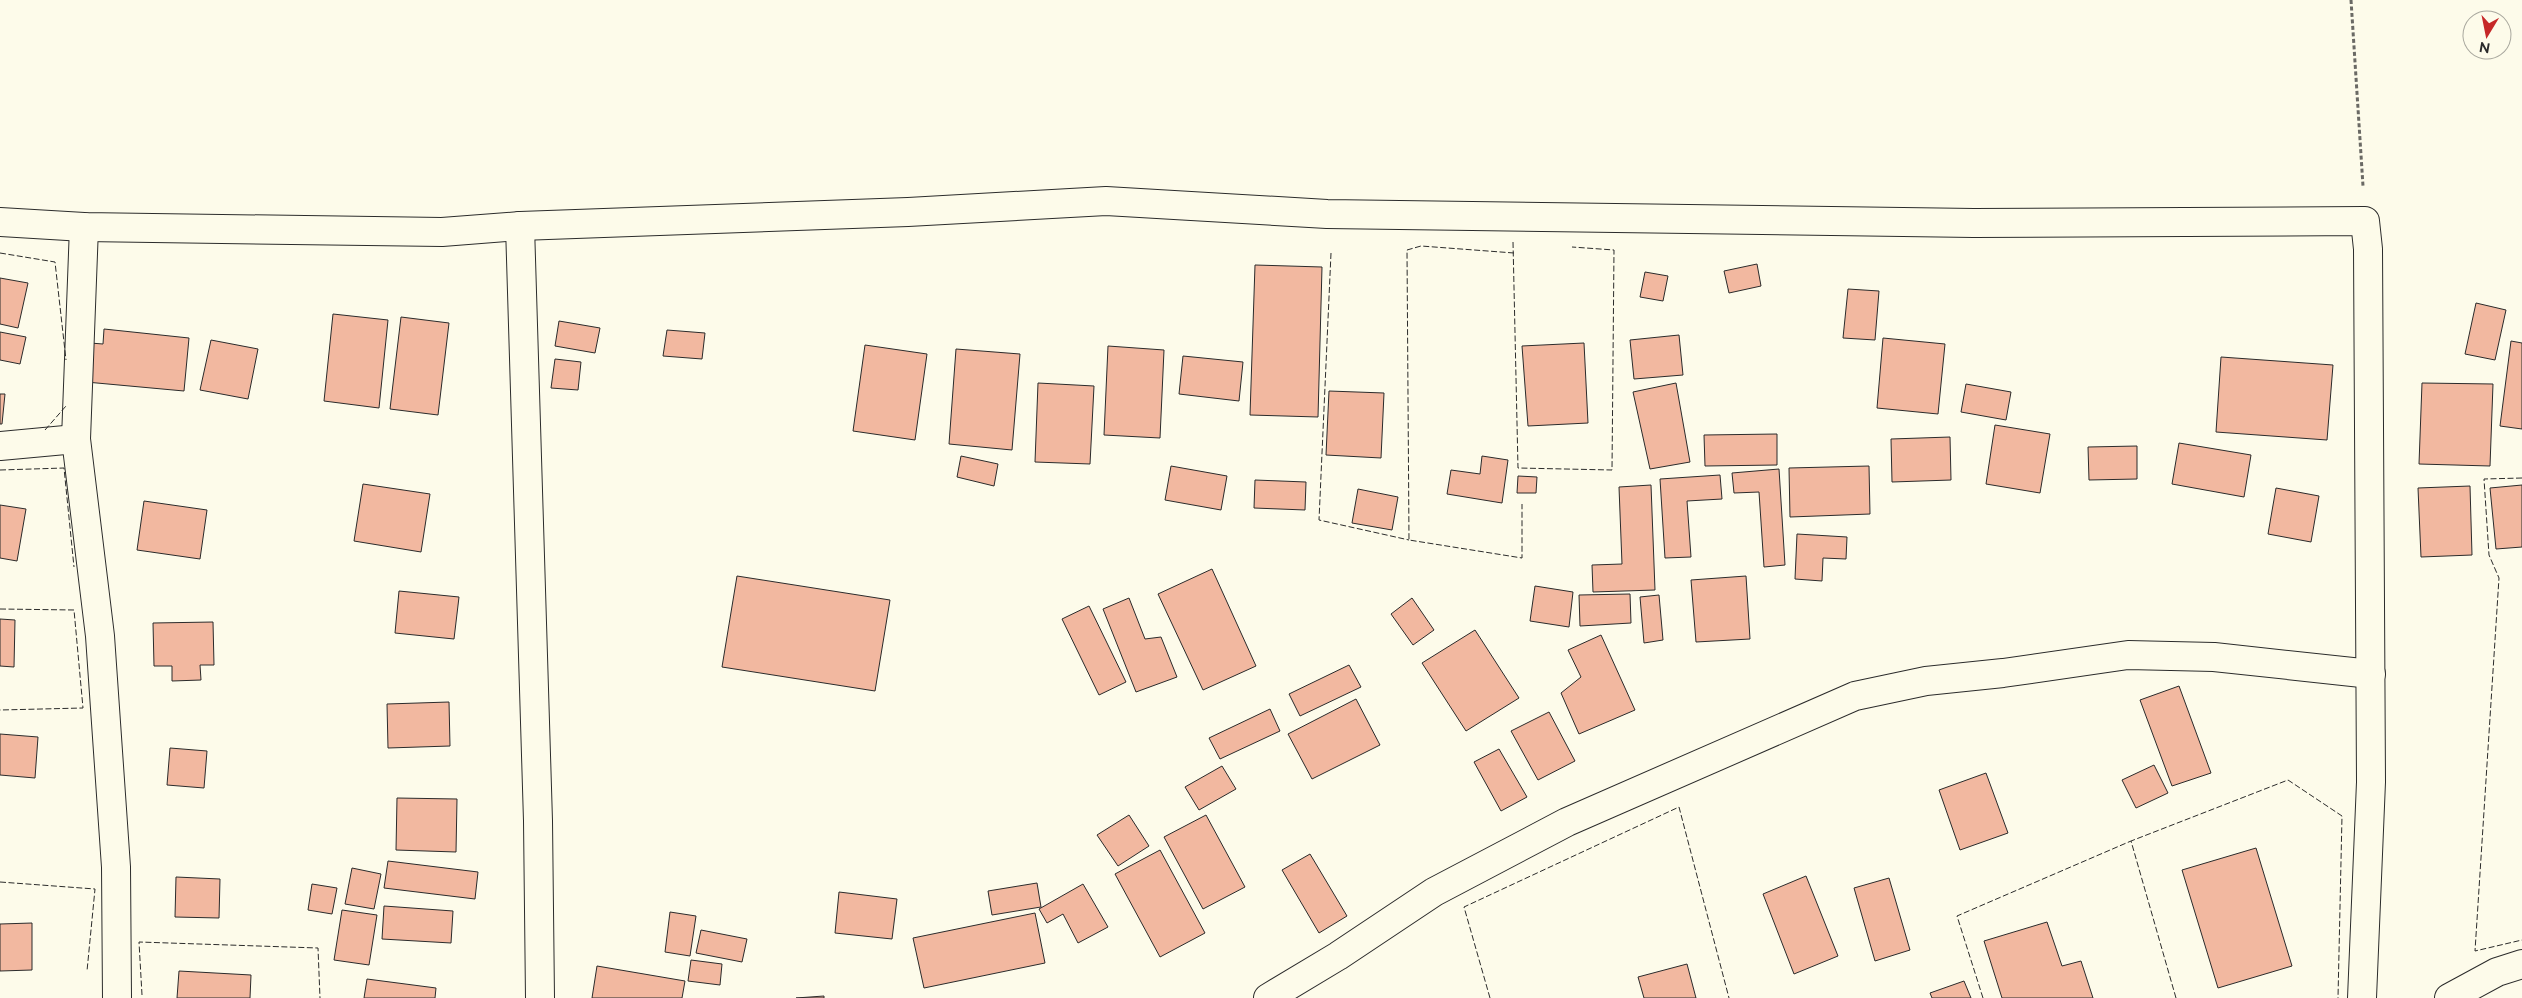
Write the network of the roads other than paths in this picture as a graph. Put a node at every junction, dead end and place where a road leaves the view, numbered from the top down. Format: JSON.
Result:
{"nodes":[{"id":1,"x":0,"y":222,"type":"edge"},
{"id":2,"x":520,"y":226,"type":"junction"},
{"id":3,"x":84,"y":227,"type":"junction"},
{"id":4,"x":76,"y":439,"type":"junction"},
{"id":5,"x":0,"y":446,"type":"edge"},
{"id":6,"x":2371,"y":674,"type":"junction"},
{"id":7,"x":2522,"y":964,"type":"edge"},
{"id":8,"x":117,"y":998,"type":"edge"},
{"id":9,"x":540,"y":998,"type":"edge"},
{"id":10,"x":1268,"y":998,"type":"edge"},
{"id":11,"x":2362,"y":998,"type":"edge"},
{"id":12,"x":2449,"y":998,"type":"edge"}],
"edges":[{"from":1,"to":3,"type":"street"},
{"from":2,"to":3,"type":"street"},
{"from":2,"to":6,"type":"street"},
{"from":2,"to":9,"type":"street"},
{"from":3,"to":4,"type":"street"},
{"from":4,"to":5,"type":"street"},
{"from":4,"to":8,"type":"street"},
{"from":6,"to":10,"type":"street"},
{"from":6,"to":11,"type":"street"},
{"from":7,"to":12,"type":"street"}]}
